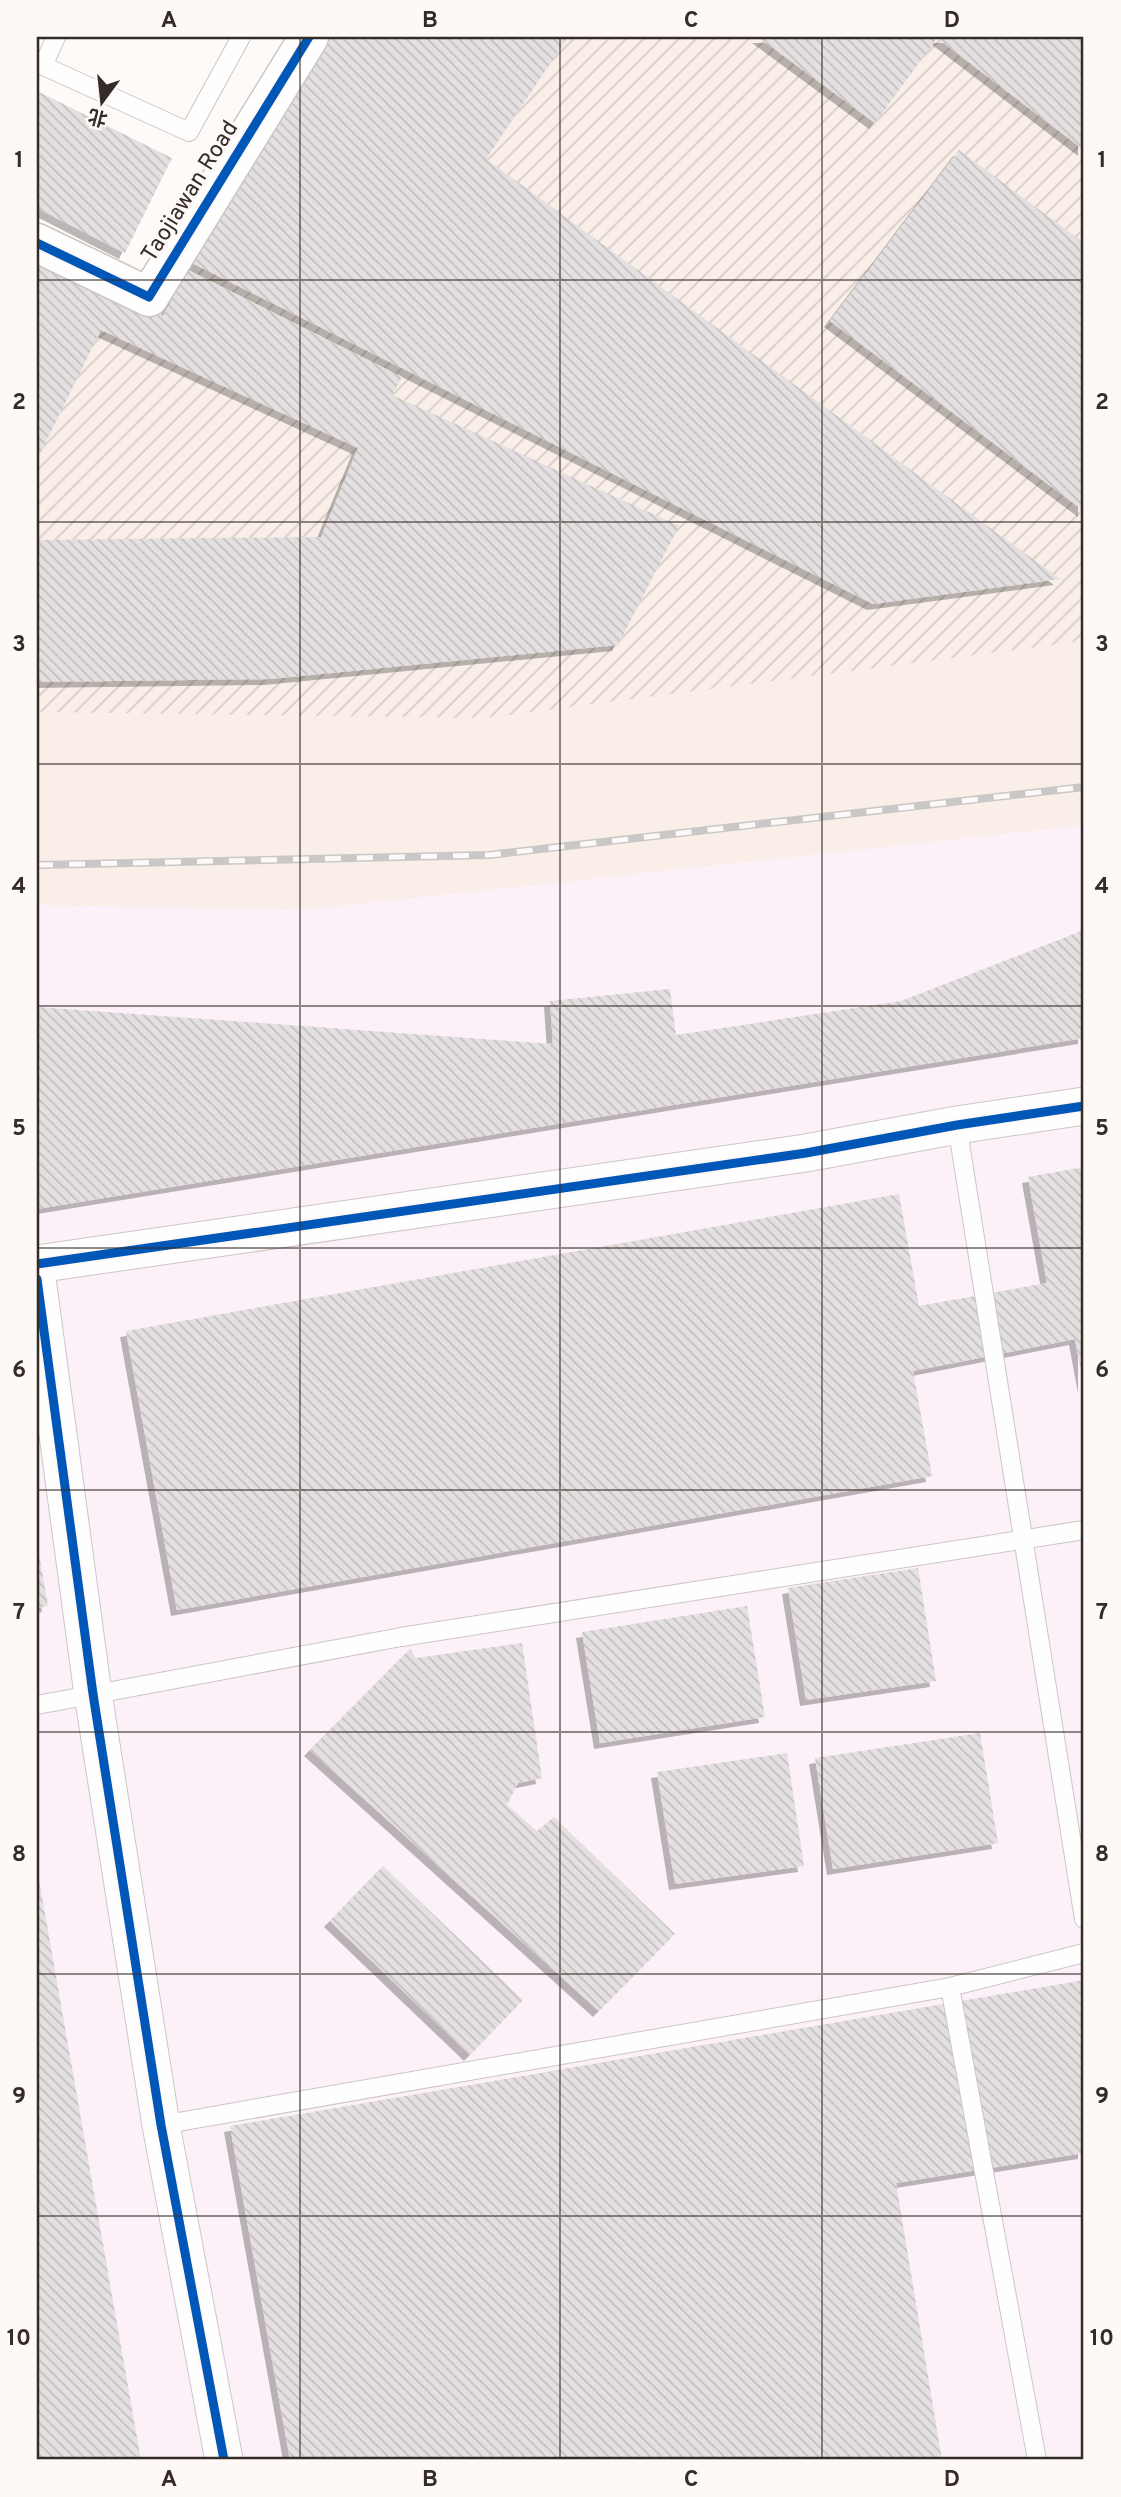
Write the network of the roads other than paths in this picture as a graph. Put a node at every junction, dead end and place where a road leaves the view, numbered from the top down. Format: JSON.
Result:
{"nodes":[{"id":1,"x":56,"y":37,"type":"edge"},
{"id":2,"x":241,"y":37,"type":"edge"},
{"id":3,"x":309,"y":37,"type":"edge"},
{"id":4,"x":40,"y":65,"type":"edge"},
{"id":5,"x":37,"y":243,"type":"edge"},
{"id":6,"x":1084,"y":1106,"type":"edge"},
{"id":7,"x":957,"y":1125,"type":"junction"},
{"id":8,"x":37,"y":1264,"type":"edge"},
{"id":9,"x":37,"y":1279,"type":"edge"},
{"id":10,"x":1084,"y":1530,"type":"edge"},
{"id":11,"x":1024,"y":1539,"type":"junction"},
{"id":12,"x":93,"y":1694,"type":"junction"},
{"id":13,"x":37,"y":1705,"type":"edge"},
{"id":14,"x":1084,"y":1919,"type":"edge"},
{"id":15,"x":1084,"y":1953,"type":"edge"},
{"id":16,"x":950,"y":1987,"type":"junction"},
{"id":17,"x":161,"y":2125,"type":"junction"},
{"id":18,"x":224,"y":2460,"type":"edge"},
{"id":19,"x":1037,"y":2460,"type":"edge"}],
"edges":[{"from":1,"to":4,"type":"lane"},
{"from":2,"to":4,"type":"lane"},
{"from":3,"to":5,"type":"street","name":"Taojiawan Road"},
{"from":6,"to":7,"type":"street"},
{"from":7,"to":8,"type":"street"},
{"from":7,"to":11,"type":"lane"},
{"from":9,"to":12,"type":"street"},
{"from":10,"to":11,"type":"lane"},
{"from":11,"to":12,"type":"lane"},
{"from":11,"to":14,"type":"lane"},
{"from":12,"to":13,"type":"lane"},
{"from":12,"to":17,"type":"street"},
{"from":15,"to":16,"type":"lane"},
{"from":16,"to":17,"type":"lane"},
{"from":16,"to":19,"type":"lane"},
{"from":17,"to":18,"type":"street"}]}
